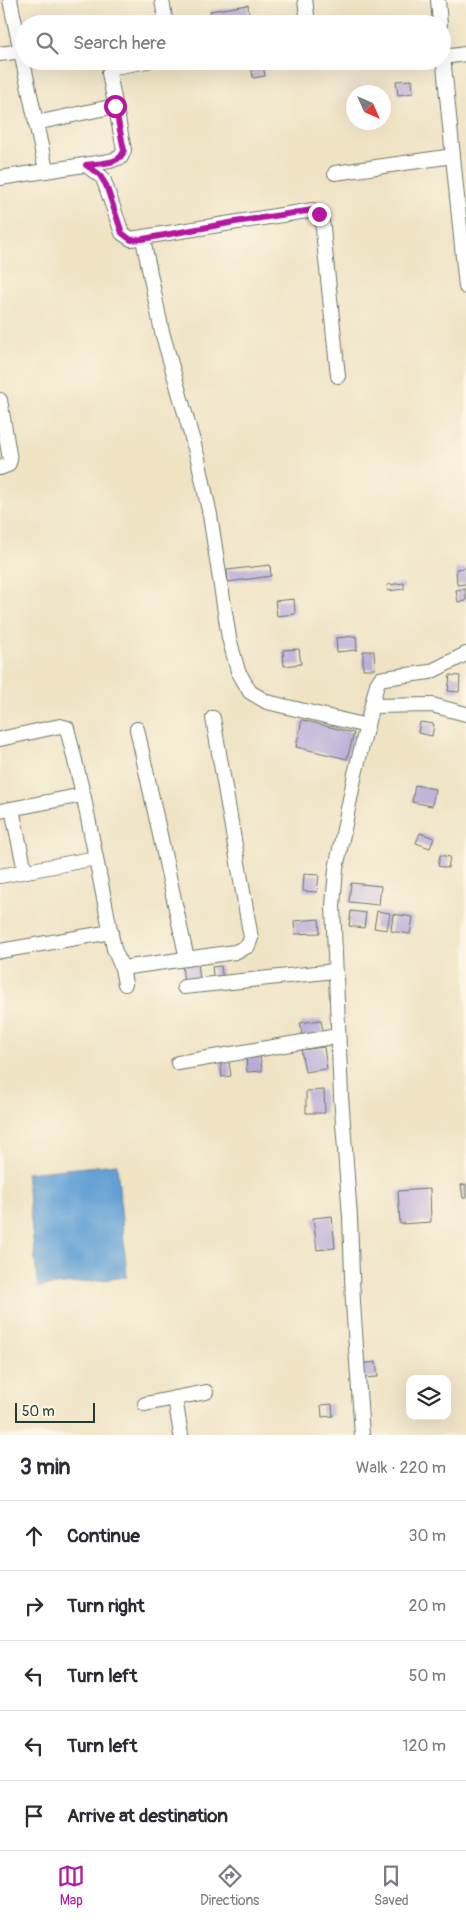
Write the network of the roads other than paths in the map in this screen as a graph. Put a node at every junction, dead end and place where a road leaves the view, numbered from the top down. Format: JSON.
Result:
{"nodes":[{"id":1,"x":10,"y":0,"type":"edge"},
{"id":2,"x":162,"y":0,"type":"edge"},
{"id":3,"x":305,"y":0,"type":"edge"},
{"id":4,"x":438,"y":0,"type":"edge"},
{"id":5,"x":164,"y":15,"type":"edge"},
{"id":6,"x":307,"y":15,"type":"edge"},
{"id":7,"x":439,"y":15,"type":"edge"},
{"id":8,"x":15,"y":23,"type":"edge"},
{"id":9,"x":15,"y":52,"type":"edge"},
{"id":10,"x":451,"y":53,"type":"edge"},
{"id":11,"x":0,"y":54,"type":"edge"},
{"id":12,"x":466,"y":54,"type":"edge"},
{"id":13,"x":25,"y":70,"type":"edge"},
{"id":14,"x":110,"y":70,"type":"edge"},
{"id":15,"x":445,"y":70,"type":"edge"},
{"id":16,"x":115,"y":106,"type":"junction"},
{"id":17,"x":36,"y":123,"type":"junction"},
{"id":18,"x":453,"y":156,"type":"junction"},
{"id":19,"x":86,"y":165,"type":"junction"},
{"id":20,"x":46,"y":170,"type":"junction"},
{"id":21,"x":335,"y":173,"type":"dead end"},
{"id":22,"x":0,"y":178,"type":"edge"},
{"id":23,"x":143,"y":239,"type":"junction"},
{"id":24,"x":466,"y":287,"type":"edge"},
{"id":25,"x":338,"y":376,"type":"dead end"},
{"id":26,"x":0,"y":400,"type":"edge"},
{"id":27,"x":0,"y":468,"type":"edge"},
{"id":28,"x":466,"y":654,"type":"edge"},
{"id":29,"x":372,"y":706,"type":"junction"},
{"id":30,"x":466,"y":714,"type":"edge"},
{"id":31,"x":213,"y":718,"type":"dead end"},
{"id":32,"x":367,"y":726,"type":"junction"},
{"id":33,"x":137,"y":729,"type":"dead end"},
{"id":34,"x":0,"y":739,"type":"edge"},
{"id":35,"x":83,"y":795,"type":"junction"},
{"id":36,"x":6,"y":810,"type":"edge"},
{"id":37,"x":96,"y":858,"type":"junction"},
{"id":38,"x":25,"y":871,"type":"junction"},
{"id":39,"x":0,"y":876,"type":"edge"},
{"id":40,"x":111,"y":932,"type":"junction"},
{"id":41,"x":0,"y":951,"type":"edge"},
{"id":42,"x":187,"y":959,"type":"junction"},
{"id":43,"x":122,"y":968,"type":"junction"},
{"id":44,"x":335,"y":971,"type":"junction"},
{"id":45,"x":125,"y":984,"type":"dead end"},
{"id":46,"x":184,"y":987,"type":"dead end"},
{"id":47,"x":338,"y":1036,"type":"junction"},
{"id":48,"x":178,"y":1063,"type":"dead end"},
{"id":49,"x":206,"y":1392,"type":"dead end"},
{"id":50,"x":176,"y":1398,"type":"junction"},
{"id":51,"x":145,"y":1404,"type":"dead end"},
{"id":52,"x":181,"y":1435,"type":"edge"},
{"id":53,"x":362,"y":1435,"type":"edge"}],
"edges":[{"from":1,"to":8,"type":"street"},
{"from":2,"to":5,"type":"street"},
{"from":3,"to":6,"type":"street"},
{"from":4,"to":7,"type":"street"},
{"from":9,"to":11,"type":"street"},
{"from":10,"to":12,"type":"street"},
{"from":13,"to":17,"type":"street"},
{"from":14,"to":16,"type":"street"},
{"from":15,"to":18,"type":"street"},
{"from":16,"to":17,"type":"street"},
{"from":16,"to":19,"type":"street"},
{"from":17,"to":20,"type":"street"},
{"from":18,"to":21,"type":"street"},
{"from":18,"to":24,"type":"street"},
{"from":19,"to":20,"type":"street"},
{"from":19,"to":23,"type":"street"},
{"from":20,"to":22,"type":"street"},
{"from":23,"to":25,"type":"street"},
{"from":23,"to":32,"type":"street"},
{"from":26,"to":27,"type":"street"},
{"from":28,"to":29,"type":"street"},
{"from":29,"to":30,"type":"street"},
{"from":29,"to":32,"type":"street"},
{"from":31,"to":42,"type":"street"},
{"from":32,"to":44,"type":"street"},
{"from":33,"to":42,"type":"street"},
{"from":34,"to":35,"type":"street"},
{"from":35,"to":36,"type":"street"},
{"from":35,"to":37,"type":"street"},
{"from":36,"to":38,"type":"street"},
{"from":37,"to":38,"type":"street"},
{"from":37,"to":40,"type":"street"},
{"from":38,"to":39,"type":"street"},
{"from":40,"to":41,"type":"street"},
{"from":40,"to":43,"type":"street"},
{"from":42,"to":43,"type":"street"},
{"from":43,"to":45,"type":"street"},
{"from":44,"to":46,"type":"street"},
{"from":44,"to":47,"type":"street"},
{"from":47,"to":48,"type":"street"},
{"from":47,"to":53,"type":"street"},
{"from":49,"to":50,"type":"street"},
{"from":50,"to":51,"type":"street"},
{"from":50,"to":52,"type":"street"}]}
